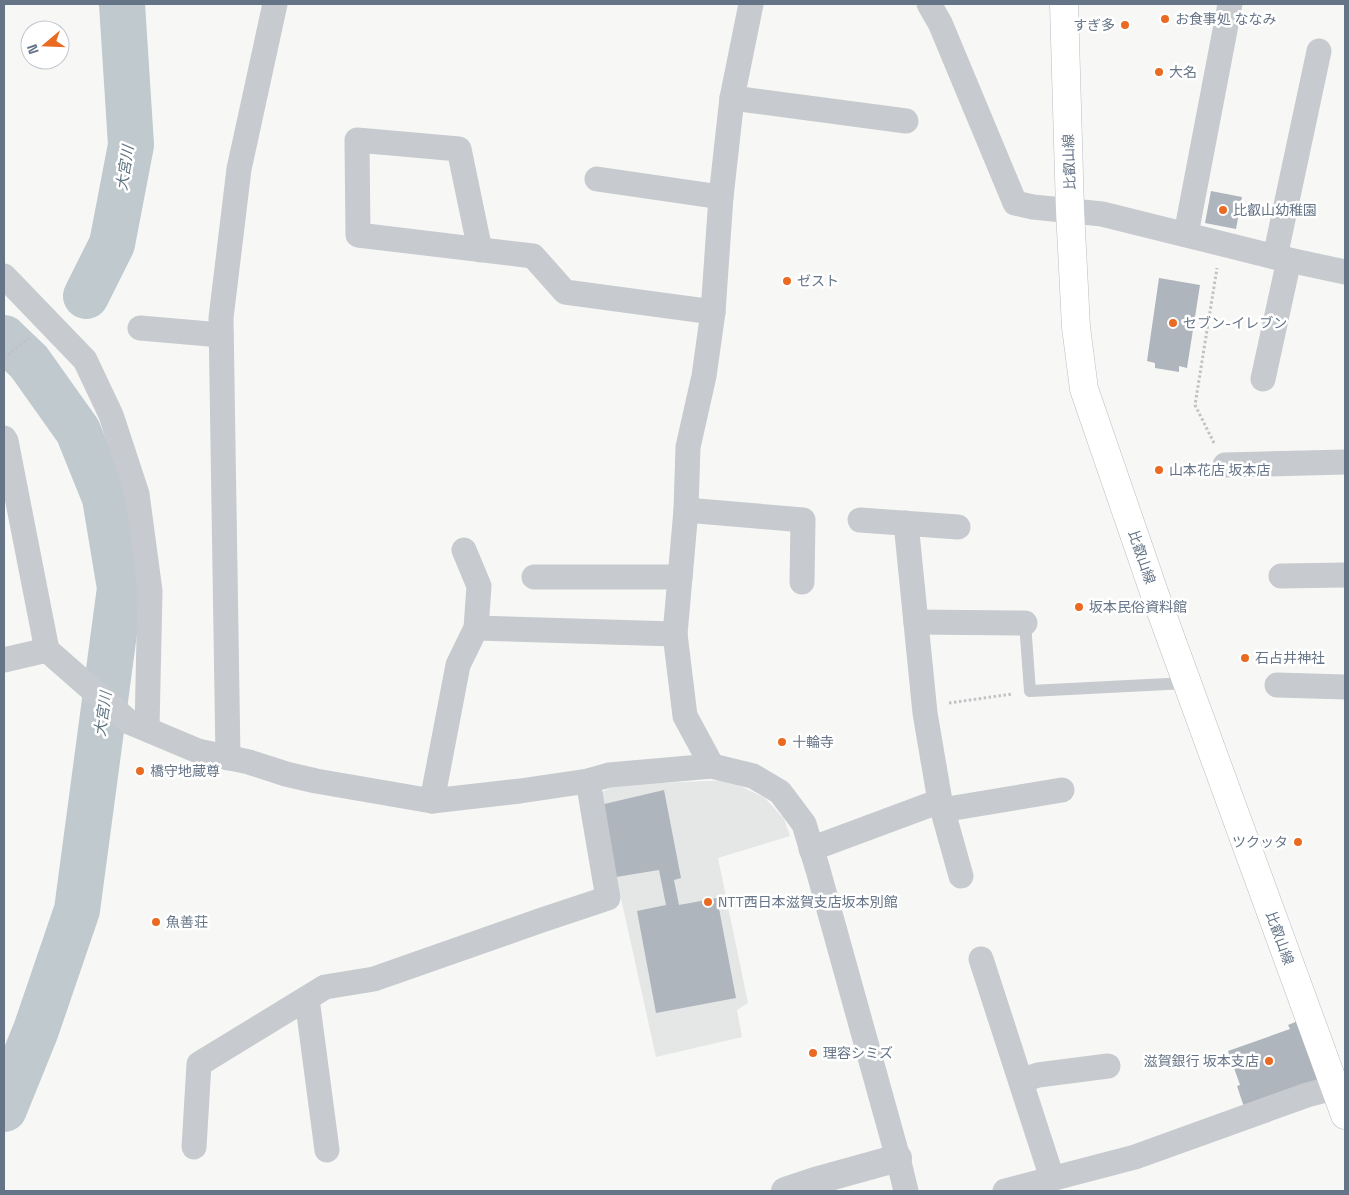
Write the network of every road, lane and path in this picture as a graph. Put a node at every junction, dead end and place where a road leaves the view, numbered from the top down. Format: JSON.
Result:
{"nodes":[{"id":1,"x":275,"y":4,"type":"edge"},
{"id":2,"x":751,"y":4,"type":"edge"},
{"id":3,"x":929,"y":4,"type":"edge"},
{"id":4,"x":1064,"y":4,"type":"edge"},
{"id":5,"x":1230,"y":4,"type":"edge"},
{"id":6,"x":1319,"y":51,"type":"dead end"},
{"id":7,"x":732,"y":98,"type":"junction"},
{"id":8,"x":906,"y":121,"type":"dead end"},
{"id":9,"x":597,"y":179,"type":"dead end"},
{"id":10,"x":721,"y":197,"type":"junction"},
{"id":11,"x":1070,"y":210,"type":"junction"},
{"id":12,"x":1186,"y":234,"type":"junction"},
{"id":13,"x":1221,"y":243,"type":"junction"},
{"id":14,"x":480,"y":250,"type":"junction"},
{"id":15,"x":1282,"y":259,"type":"junction"},
{"id":16,"x":1345,"y":272,"type":"edge"},
{"id":17,"x":4,"y":276,"type":"edge"},
{"id":18,"x":712,"y":312,"type":"junction"},
{"id":19,"x":140,"y":328,"type":"dead end"},
{"id":20,"x":33,"y":335,"type":"dead end"},
{"id":21,"x":221,"y":335,"type":"junction"},
{"id":22,"x":4,"y":358,"type":"edge"},
{"id":23,"x":1263,"y":379,"type":"dead end"},
{"id":24,"x":4,"y":438,"type":"edge"},
{"id":25,"x":1345,"y":462,"type":"edge"},
{"id":26,"x":1225,"y":465,"type":"joint"},
{"id":27,"x":686,"y":510,"type":"junction"},
{"id":28,"x":860,"y":520,"type":"dead end"},
{"id":29,"x":906,"y":523,"type":"junction"},
{"id":30,"x":958,"y":527,"type":"dead end"},
{"id":31,"x":464,"y":550,"type":"dead end"},
{"id":32,"x":1345,"y":575,"type":"edge"},
{"id":33,"x":1281,"y":576,"type":"dead end"},
{"id":34,"x":534,"y":577,"type":"dead end"},
{"id":35,"x":680,"y":577,"type":"junction"},
{"id":36,"x":802,"y":582,"type":"dead end"},
{"id":37,"x":916,"y":622,"type":"junction"},
{"id":38,"x":1025,"y":623,"type":"joint"},
{"id":39,"x":476,"y":628,"type":"junction"},
{"id":40,"x":675,"y":634,"type":"junction"},
{"id":41,"x":47,"y":650,"type":"junction"},
{"id":42,"x":4,"y":660,"type":"edge"},
{"id":43,"x":1187,"y":682,"type":"junction"},
{"id":44,"x":1277,"y":685,"type":"dead end"},
{"id":45,"x":1345,"y":686,"type":"edge"},
{"id":46,"x":1030,"y":691,"type":"junction"},
{"id":47,"x":925,"y":707,"type":"junction"},
{"id":48,"x":138,"y":726,"type":"junction"},
{"id":49,"x":228,"y":758,"type":"junction"},
{"id":50,"x":712,"y":766,"type":"junction"},
{"id":51,"x":588,"y":781,"type":"junction"},
{"id":52,"x":1062,"y":790,"type":"dead end"},
{"id":53,"x":432,"y":801,"type":"junction"},
{"id":54,"x":941,"y":806,"type":"junction"},
{"id":55,"x":811,"y":849,"type":"junction"},
{"id":56,"x":961,"y":876,"type":"dead end"},
{"id":57,"x":981,"y":959,"type":"dead end"},
{"id":58,"x":307,"y":999,"type":"junction"},
{"id":59,"x":1108,"y":1066,"type":"dead end"},
{"id":60,"x":1021,"y":1081,"type":"junction"},
{"id":61,"x":1340,"y":1086,"type":"edge"},
{"id":62,"x":1345,"y":1114,"type":"edge"},
{"id":63,"x":194,"y":1147,"type":"dead end"},
{"id":64,"x":327,"y":1150,"type":"dead end"},
{"id":65,"x":898,"y":1158,"type":"junction"},
{"id":66,"x":1052,"y":1178,"type":"junction"},
{"id":67,"x":785,"y":1191,"type":"edge"},
{"id":68,"x":906,"y":1191,"type":"edge"},
{"id":69,"x":1005,"y":1191,"type":"edge"}],
"edges":[{"from":1,"to":21,"type":"street"},
{"from":2,"to":7,"type":"street"},
{"from":3,"to":11,"type":"street"},
{"from":4,"to":11,"type":"main road","name":"比叡山線"},
{"from":5,"to":12,"type":"street"},
{"from":6,"to":15,"type":"street"},
{"from":7,"to":8,"type":"street"},
{"from":7,"to":10,"type":"street"},
{"from":9,"to":10,"type":"street"},
{"from":10,"to":18,"type":"street"},
{"from":11,"to":12,"type":"street"},
{"from":11,"to":43,"type":"main road","name":"比叡山線"},
{"from":12,"to":13,"type":"street"},
{"from":13,"to":15,"type":"street"},
{"from":13,"to":26,"type":"path"},
{"from":14,"to":14,"type":"street"},
{"from":14,"to":18,"type":"street"},
{"from":15,"to":16,"type":"street"},
{"from":15,"to":23,"type":"street"},
{"from":17,"to":48,"type":"street"},
{"from":18,"to":27,"type":"street"},
{"from":19,"to":21,"type":"street"},
{"from":20,"to":22,"type":"path"},
{"from":21,"to":49,"type":"street"},
{"from":24,"to":41,"type":"street"},
{"from":25,"to":26,"type":"street"},
{"from":27,"to":35,"type":"street"},
{"from":27,"to":36,"type":"street"},
{"from":28,"to":29,"type":"street"},
{"from":29,"to":30,"type":"street"},
{"from":29,"to":37,"type":"street"},
{"from":31,"to":39,"type":"street"},
{"from":32,"to":33,"type":"street"},
{"from":34,"to":35,"type":"street"},
{"from":35,"to":40,"type":"street"},
{"from":37,"to":38,"type":"street"},
{"from":37,"to":47,"type":"street"},
{"from":38,"to":46,"type":"lane"},
{"from":39,"to":40,"type":"street"},
{"from":39,"to":53,"type":"street"},
{"from":40,"to":50,"type":"street"},
{"from":41,"to":42,"type":"street"},
{"from":41,"to":48,"type":"street"},
{"from":43,"to":46,"type":"lane"},
{"from":43,"to":61,"type":"main road","name":"比叡山線"},
{"from":44,"to":45,"type":"street"},
{"from":46,"to":47,"type":"path"},
{"from":47,"to":54,"type":"street"},
{"from":48,"to":49,"type":"street"},
{"from":49,"to":53,"type":"street"},
{"from":50,"to":51,"type":"street"},
{"from":50,"to":55,"type":"street"},
{"from":51,"to":53,"type":"street"},
{"from":51,"to":58,"type":"street"},
{"from":52,"to":54,"type":"street"},
{"from":54,"to":55,"type":"street"},
{"from":54,"to":56,"type":"street"},
{"from":55,"to":65,"type":"street"},
{"from":57,"to":60,"type":"street"},
{"from":58,"to":63,"type":"street"},
{"from":58,"to":64,"type":"street"},
{"from":59,"to":60,"type":"street"},
{"from":60,"to":66,"type":"street"},
{"from":61,"to":62,"type":"main road","name":"比叡山線"},
{"from":61,"to":66,"type":"street"},
{"from":65,"to":67,"type":"street"},
{"from":65,"to":68,"type":"street"},
{"from":66,"to":69,"type":"street"}]}
